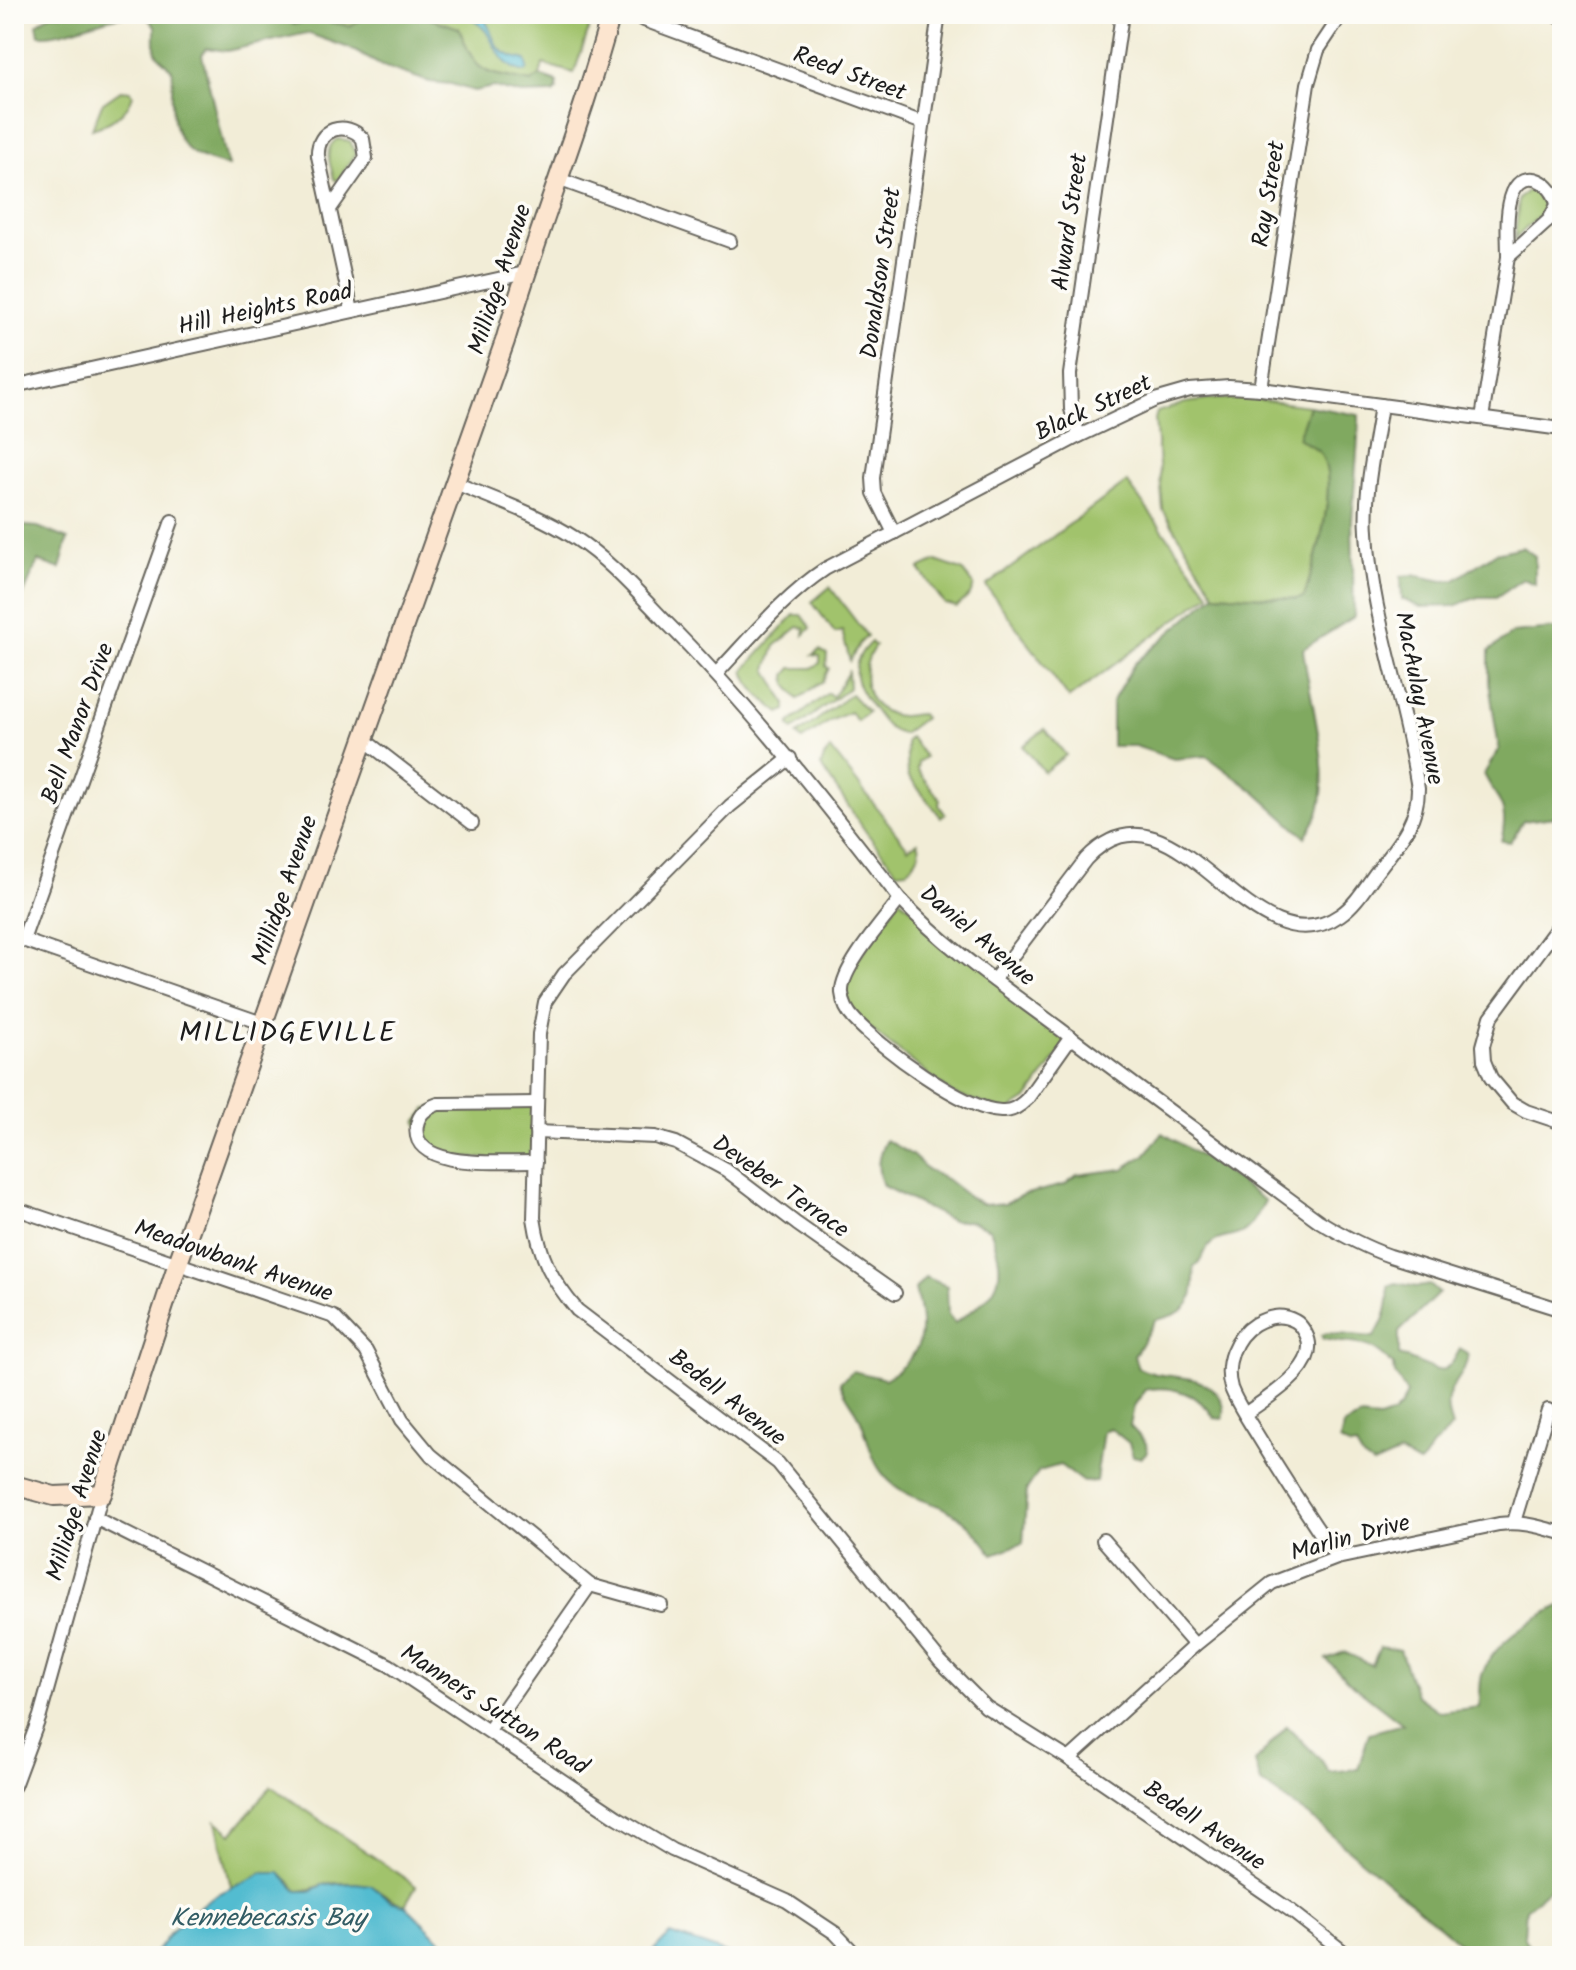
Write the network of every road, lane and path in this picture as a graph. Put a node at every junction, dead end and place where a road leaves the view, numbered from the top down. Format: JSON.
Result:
{"nodes":[{"id":1,"x":611,"y":14,"type":"edge"},
{"id":2,"x":628,"y":14,"type":"edge"},
{"id":3,"x":939,"y":14,"type":"edge"},
{"id":4,"x":1122,"y":14,"type":"edge"},
{"id":5,"x":1342,"y":14,"type":"edge"},
{"id":6,"x":923,"y":123,"type":"junction"},
{"id":7,"x":558,"y":179,"type":"junction"},
{"id":8,"x":330,"y":209,"type":"junction"},
{"id":9,"x":730,"y":241,"type":"dead end"},
{"id":10,"x":1508,"y":257,"type":"junction"},
{"id":11,"x":525,"y":273,"type":"junction"},
{"id":12,"x":352,"y":311,"type":"junction"},
{"id":13,"x":14,"y":386,"type":"edge"},
{"id":14,"x":1261,"y":389,"type":"junction"},
{"id":15,"x":1381,"y":405,"type":"junction"},
{"id":16,"x":1482,"y":418,"type":"junction"},
{"id":17,"x":1554,"y":428,"type":"dead end"},
{"id":18,"x":1079,"y":436,"type":"junction"},
{"id":19,"x":453,"y":482,"type":"junction"},
{"id":20,"x":172,"y":521,"type":"dead end"},
{"id":21,"x":894,"y":533,"type":"junction"},
{"id":22,"x":717,"y":673,"type":"junction"},
{"id":23,"x":362,"y":738,"type":"junction"},
{"id":24,"x":790,"y":758,"type":"junction"},
{"id":25,"x":472,"y":823,"type":"dead end"},
{"id":26,"x":900,"y":899,"type":"junction"},
{"id":27,"x":1562,"y":921,"type":"edge"},
{"id":28,"x":19,"y":939,"type":"edge"},
{"id":29,"x":994,"y":980,"type":"junction"},
{"id":30,"x":262,"y":1023,"type":"junction"},
{"id":31,"x":1071,"y":1037,"type":"junction"},
{"id":32,"x":536,"y":1103,"type":"junction"},
{"id":33,"x":1562,"y":1123,"type":"edge"},
{"id":34,"x":536,"y":1132,"type":"junction"},
{"id":35,"x":536,"y":1162,"type":"junction"},
{"id":36,"x":14,"y":1208,"type":"edge"},
{"id":37,"x":178,"y":1263,"type":"junction"},
{"id":38,"x":895,"y":1293,"type":"dead end"},
{"id":39,"x":1562,"y":1310,"type":"edge"},
{"id":40,"x":1548,"y":1410,"type":"dead end"},
{"id":41,"x":1245,"y":1414,"type":"junction"},
{"id":42,"x":14,"y":1485,"type":"edge"},
{"id":43,"x":102,"y":1494,"type":"junction"},
{"id":44,"x":95,"y":1518,"type":"junction"},
{"id":45,"x":1514,"y":1522,"type":"junction"},
{"id":46,"x":1562,"y":1533,"type":"edge"},
{"id":47,"x":1103,"y":1540,"type":"dead end"},
{"id":48,"x":1337,"y":1558,"type":"junction"},
{"id":49,"x":590,"y":1585,"type":"junction"},
{"id":50,"x":661,"y":1605,"type":"dead end"},
{"id":51,"x":1195,"y":1645,"type":"junction"},
{"id":52,"x":489,"y":1730,"type":"junction"},
{"id":53,"x":1069,"y":1759,"type":"junction"},
{"id":54,"x":14,"y":1786,"type":"edge"},
{"id":55,"x":857,"y":1956,"type":"edge"},
{"id":56,"x":1349,"y":1956,"type":"edge"}],
"edges":[{"from":1,"to":7,"type":"street","name":"Millidge Avenue"},
{"from":2,"to":6,"type":"street","name":"Reed Street"},
{"from":3,"to":6,"type":"street","name":"Donaldson Street"},
{"from":4,"to":18,"type":"street","name":"Alward Street"},
{"from":5,"to":14,"type":"street","name":"Ray Street"},
{"from":6,"to":21,"type":"street","name":"Donaldson Street"},
{"from":7,"to":9,"type":"street"},
{"from":7,"to":11,"type":"street","name":"Millidge Avenue"},
{"from":8,"to":8,"type":"street"},
{"from":8,"to":12,"type":"street"},
{"from":10,"to":10,"type":"street"},
{"from":10,"to":16,"type":"street"},
{"from":11,"to":12,"type":"street","name":"Hill Heights Road"},
{"from":11,"to":19,"type":"street","name":"Millidge Avenue"},
{"from":12,"to":13,"type":"street","name":"Hill Heights Road"},
{"from":14,"to":15,"type":"street","name":"Black Street"},
{"from":14,"to":18,"type":"street","name":"Black Street"},
{"from":15,"to":16,"type":"street","name":"Black Street"},
{"from":15,"to":29,"type":"street","name":"MacAulay Avenue"},
{"from":16,"to":17,"type":"street","name":"Black Street"},
{"from":18,"to":21,"type":"street","name":"Black Street"},
{"from":19,"to":22,"type":"street","name":"Daniel Avenue"},
{"from":19,"to":23,"type":"street","name":"Millidge Avenue"},
{"from":20,"to":28,"type":"street","name":"Bell Manor Drive"},
{"from":21,"to":22,"type":"street","name":"Black Street"},
{"from":22,"to":24,"type":"street","name":"Daniel Avenue"},
{"from":23,"to":25,"type":"street"},
{"from":23,"to":30,"type":"street","name":"Millidge Avenue"},
{"from":24,"to":26,"type":"street","name":"Daniel Avenue"},
{"from":24,"to":32,"type":"street","name":"Bedell Avenue"},
{"from":26,"to":29,"type":"street","name":"Daniel Avenue"},
{"from":26,"to":31,"type":"street"},
{"from":27,"to":33,"type":"street"},
{"from":28,"to":30,"type":"street"},
{"from":29,"to":31,"type":"street","name":"Daniel Avenue"},
{"from":30,"to":37,"type":"street","name":"Millidge Avenue"},
{"from":31,"to":39,"type":"street","name":"Daniel Avenue"},
{"from":32,"to":34,"type":"street","name":"Bedell Avenue"},
{"from":32,"to":35,"type":"street"},
{"from":34,"to":35,"type":"street","name":"Bedell Avenue"},
{"from":34,"to":38,"type":"street","name":"Deveber Terrace"},
{"from":35,"to":53,"type":"street","name":"Bedell Avenue"},
{"from":36,"to":37,"type":"street","name":"Meadowbank Avenue"},
{"from":37,"to":43,"type":"street","name":"Millidge Avenue"},
{"from":37,"to":49,"type":"street","name":"Meadowbank Avenue"},
{"from":40,"to":45,"type":"street"},
{"from":41,"to":41,"type":"street"},
{"from":41,"to":48,"type":"street"},
{"from":42,"to":43,"type":"street"},
{"from":43,"to":44,"type":"street","name":"Millidge Avenue"},
{"from":44,"to":52,"type":"street","name":"Manners Sutton Road"},
{"from":44,"to":54,"type":"street","name":"Millidge Avenue"},
{"from":45,"to":46,"type":"street","name":"Marlin Drive"},
{"from":45,"to":48,"type":"street","name":"Marlin Drive"},
{"from":47,"to":51,"type":"street"},
{"from":48,"to":51,"type":"street","name":"Marlin Drive"},
{"from":49,"to":50,"type":"street","name":"Meadowbank Avenue"},
{"from":49,"to":52,"type":"street"},
{"from":51,"to":53,"type":"street","name":"Marlin Drive"},
{"from":52,"to":55,"type":"street","name":"Manners Sutton Road"},
{"from":53,"to":56,"type":"street","name":"Bedell Avenue"}]}
